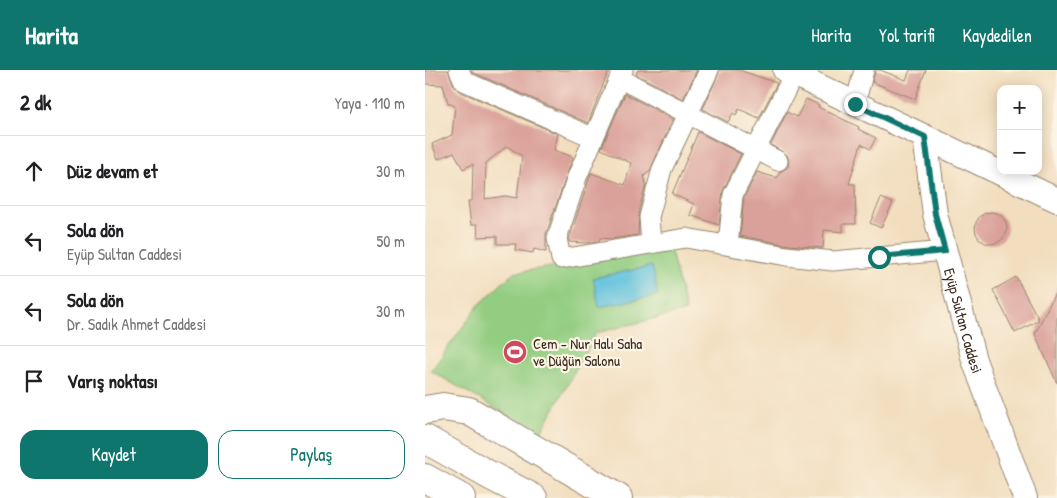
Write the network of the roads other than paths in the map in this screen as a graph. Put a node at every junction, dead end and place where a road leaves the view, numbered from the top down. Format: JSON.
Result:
{"nodes":[{"id":1,"x":459,"y":70,"type":"edge"},
{"id":2,"x":709,"y":70,"type":"edge"},
{"id":3,"x":864,"y":70,"type":"edge"},
{"id":4,"x":789,"y":72,"type":"edge"},
{"id":5,"x":621,"y":74,"type":"edge"},
{"id":6,"x":855,"y":104,"type":"junction"},
{"id":7,"x":687,"y":114,"type":"junction"},
{"id":8,"x":925,"y":137,"type":"junction"},
{"id":9,"x":594,"y":138,"type":"junction"},
{"id":10,"x":756,"y":149,"type":"junction"},
{"id":11,"x":779,"y":161,"type":"dead end"},
{"id":12,"x":1057,"y":200,"type":"edge"},
{"id":13,"x":651,"y":244,"type":"junction"},
{"id":14,"x":728,"y":245,"type":"junction"},
{"id":15,"x":945,"y":251,"type":"junction"},
{"id":16,"x":425,"y":410,"type":"edge"},
{"id":17,"x":425,"y":438,"type":"edge"},
{"id":18,"x":425,"y":478,"type":"edge"},
{"id":19,"x":461,"y":498,"type":"edge"},
{"id":20,"x":533,"y":498,"type":"edge"},
{"id":21,"x":618,"y":498,"type":"edge"},
{"id":22,"x":1025,"y":498,"type":"edge"}],
"edges":[{"from":1,"to":9,"type":"street"},
{"from":2,"to":7,"type":"street"},
{"from":3,"to":6,"type":"street"},
{"from":4,"to":6,"type":"street"},
{"from":4,"to":10,"type":"street"},
{"from":5,"to":7,"type":"street"},
{"from":5,"to":9,"type":"street"},
{"from":6,"to":8,"type":"street"},
{"from":7,"to":10,"type":"street"},
{"from":7,"to":13,"type":"street"},
{"from":8,"to":12,"type":"street"},
{"from":8,"to":15,"type":"street","name":"Eyüp Sultan Caddesi"},
{"from":9,"to":13,"type":"street"},
{"from":10,"to":11,"type":"street"},
{"from":10,"to":14,"type":"street"},
{"from":13,"to":14,"type":"street"},
{"from":14,"to":15,"type":"street"},
{"from":15,"to":22,"type":"street","name":"Eyüp Sultan Caddesi"},
{"from":16,"to":21,"type":"main road"},
{"from":17,"to":20,"type":"main road"},
{"from":18,"to":19,"type":"main road"}]}
